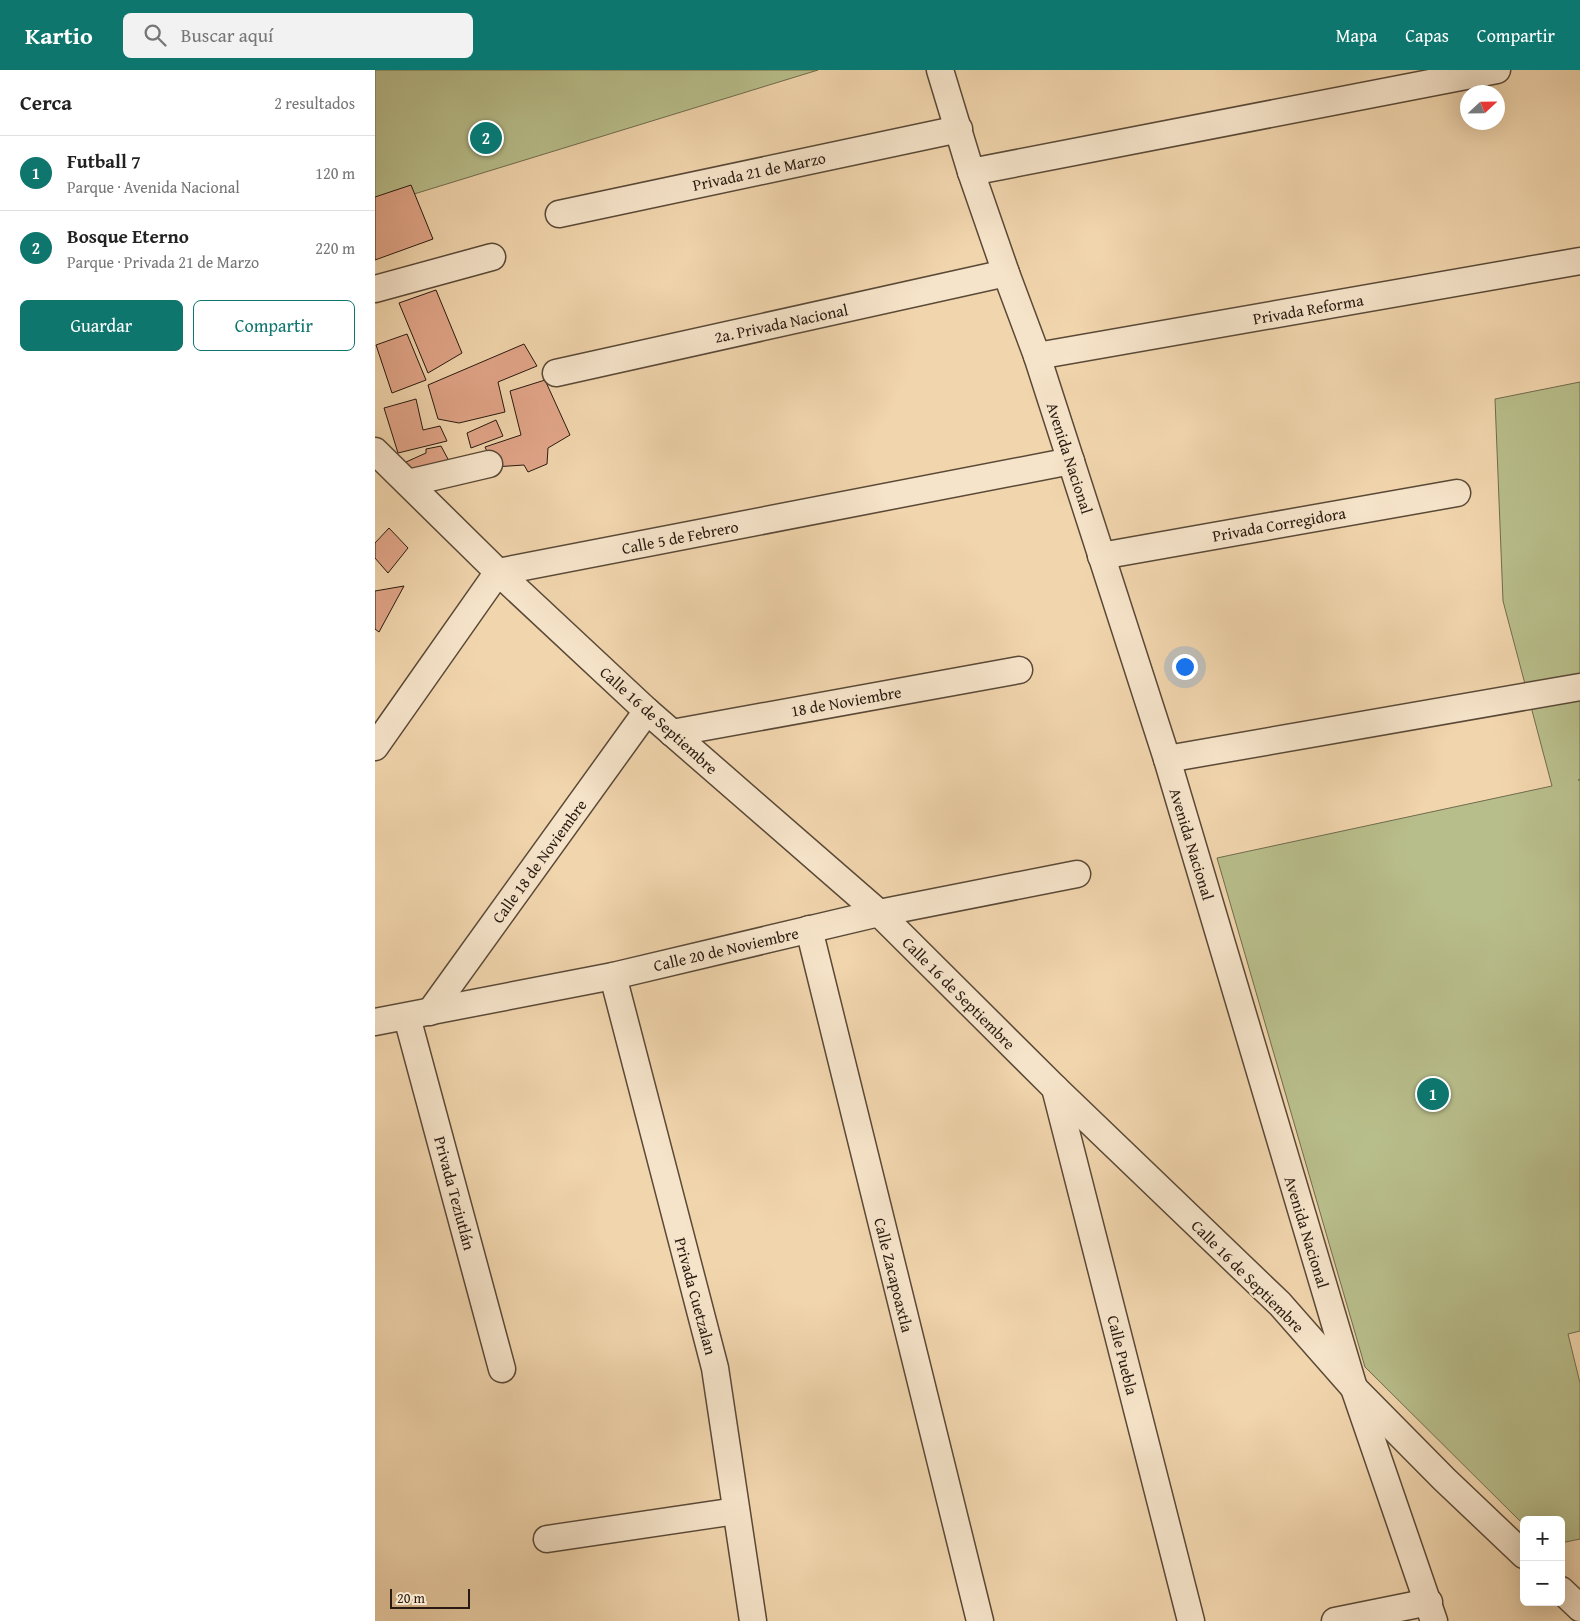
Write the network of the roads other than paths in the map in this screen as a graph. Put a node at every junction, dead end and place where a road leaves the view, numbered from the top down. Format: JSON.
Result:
{"nodes":[{"id":1,"x":940,"y":70,"type":"edge"},
{"id":2,"x":1497,"y":70,"type":"edge"},
{"id":3,"x":959,"y":129,"type":"junction"},
{"id":4,"x":971,"y":172,"type":"junction"},
{"id":5,"x":559,"y":214,"type":"dead end"},
{"id":6,"x":491,"y":258,"type":"dead end"},
{"id":7,"x":1580,"y":261,"type":"edge"},
{"id":8,"x":1006,"y":273,"type":"junction"},
{"id":9,"x":375,"y":288,"type":"edge"},
{"id":10,"x":1037,"y":356,"type":"junction"},
{"id":11,"x":556,"y":373,"type":"dead end"},
{"id":12,"x":375,"y":451,"type":"edge"},
{"id":13,"x":1071,"y":461,"type":"junction"},
{"id":14,"x":489,"y":464,"type":"dead end"},
{"id":15,"x":408,"y":483,"type":"junction"},
{"id":16,"x":1457,"y":493,"type":"dead end"},
{"id":17,"x":1101,"y":556,"type":"junction"},
{"id":18,"x":498,"y":572,"type":"junction"},
{"id":19,"x":1019,"y":670,"type":"dead end"},
{"id":20,"x":1580,"y":687,"type":"edge"},
{"id":21,"x":647,"y":711,"type":"junction"},
{"id":22,"x":672,"y":733,"type":"junction"},
{"id":23,"x":375,"y":747,"type":"edge"},
{"id":24,"x":1167,"y":759,"type":"junction"},
{"id":25,"x":1077,"y":874,"type":"dead end"},
{"id":26,"x":879,"y":913,"type":"junction"},
{"id":27,"x":809,"y":929,"type":"junction"},
{"id":28,"x":613,"y":976,"type":"junction"},
{"id":29,"x":419,"y":1014,"type":"junction"},
{"id":30,"x":375,"y":1022,"type":"edge"},
{"id":31,"x":1055,"y":1088,"type":"junction"},
{"id":32,"x":502,"y":1369,"type":"dead end"},
{"id":33,"x":1354,"y":1388,"type":"junction"},
{"id":34,"x":737,"y":1510,"type":"junction"},
{"id":35,"x":547,"y":1539,"type":"dead end"},
{"id":36,"x":1520,"y":1550,"type":"edge"},
{"id":37,"x":1565,"y":1594,"type":"edge"},
{"id":38,"x":1580,"y":1608,"type":"edge"},
{"id":39,"x":1431,"y":1612,"type":"edge"},
{"id":40,"x":753,"y":1621,"type":"edge"},
{"id":41,"x":980,"y":1621,"type":"edge"},
{"id":42,"x":1191,"y":1621,"type":"edge"},
{"id":43,"x":1335,"y":1621,"type":"edge"}],
"edges":[{"from":1,"to":3,"type":"street","name":"Avenida Nacional"},
{"from":2,"to":4,"type":"street"},
{"from":3,"to":4,"type":"street","name":"Avenida Nacional"},
{"from":3,"to":5,"type":"street","name":"Privada 21 de Marzo"},
{"from":4,"to":8,"type":"street","name":"Avenida Nacional"},
{"from":6,"to":9,"type":"street"},
{"from":7,"to":10,"type":"street","name":"Privada Reforma"},
{"from":8,"to":10,"type":"street","name":"Avenida Nacional"},
{"from":8,"to":11,"type":"street","name":"2a. Privada Nacional"},
{"from":10,"to":13,"type":"street","name":"Avenida Nacional"},
{"from":12,"to":15,"type":"street","name":"Calle 16 de Septiembre"},
{"from":13,"to":17,"type":"street","name":"Avenida Nacional"},
{"from":13,"to":18,"type":"street","name":"Calle 5 de Febrero"},
{"from":14,"to":15,"type":"street"},
{"from":15,"to":18,"type":"street","name":"Calle 16 de Septiembre"},
{"from":16,"to":17,"type":"street","name":"Privada Corregidora"},
{"from":17,"to":24,"type":"street","name":"Avenida Nacional"},
{"from":18,"to":21,"type":"street","name":"Calle 16 de Septiembre"},
{"from":18,"to":23,"type":"street"},
{"from":19,"to":22,"type":"street","name":"18 de Noviembre"},
{"from":20,"to":24,"type":"street"},
{"from":21,"to":22,"type":"street","name":"Calle 16 de Septiembre"},
{"from":21,"to":29,"type":"street","name":"Calle 18 de Noviembre"},
{"from":22,"to":26,"type":"street","name":"Calle 16 de Septiembre"},
{"from":24,"to":33,"type":"street","name":"Avenida Nacional"},
{"from":25,"to":26,"type":"street","name":"Calle 20 de Noviembre"},
{"from":26,"to":27,"type":"street","name":"Calle 20 de Noviembre"},
{"from":26,"to":31,"type":"street","name":"Calle 16 de Septiembre"},
{"from":27,"to":28,"type":"street","name":"Calle 20 de Noviembre"},
{"from":27,"to":41,"type":"street","name":"Calle Zacapoaxtla"},
{"from":28,"to":29,"type":"street","name":"Calle 20 de Noviembre"},
{"from":28,"to":34,"type":"street","name":"Privada Cuetzalan"},
{"from":29,"to":30,"type":"street","name":"Calle 20 de Noviembre"},
{"from":29,"to":32,"type":"street","name":"Privada Teziutlán"},
{"from":31,"to":33,"type":"street","name":"Calle 16 de Septiembre"},
{"from":31,"to":42,"type":"street","name":"Calle Puebla"},
{"from":33,"to":36,"type":"street","name":"Calle 16 de Septiembre"},
{"from":33,"to":39,"type":"street","name":"Avenida Nacional"},
{"from":34,"to":35,"type":"street"},
{"from":34,"to":40,"type":"street","name":"Privada Cuetzalan"},
{"from":37,"to":38,"type":"street"},
{"from":39,"to":43,"type":"street"}]}
